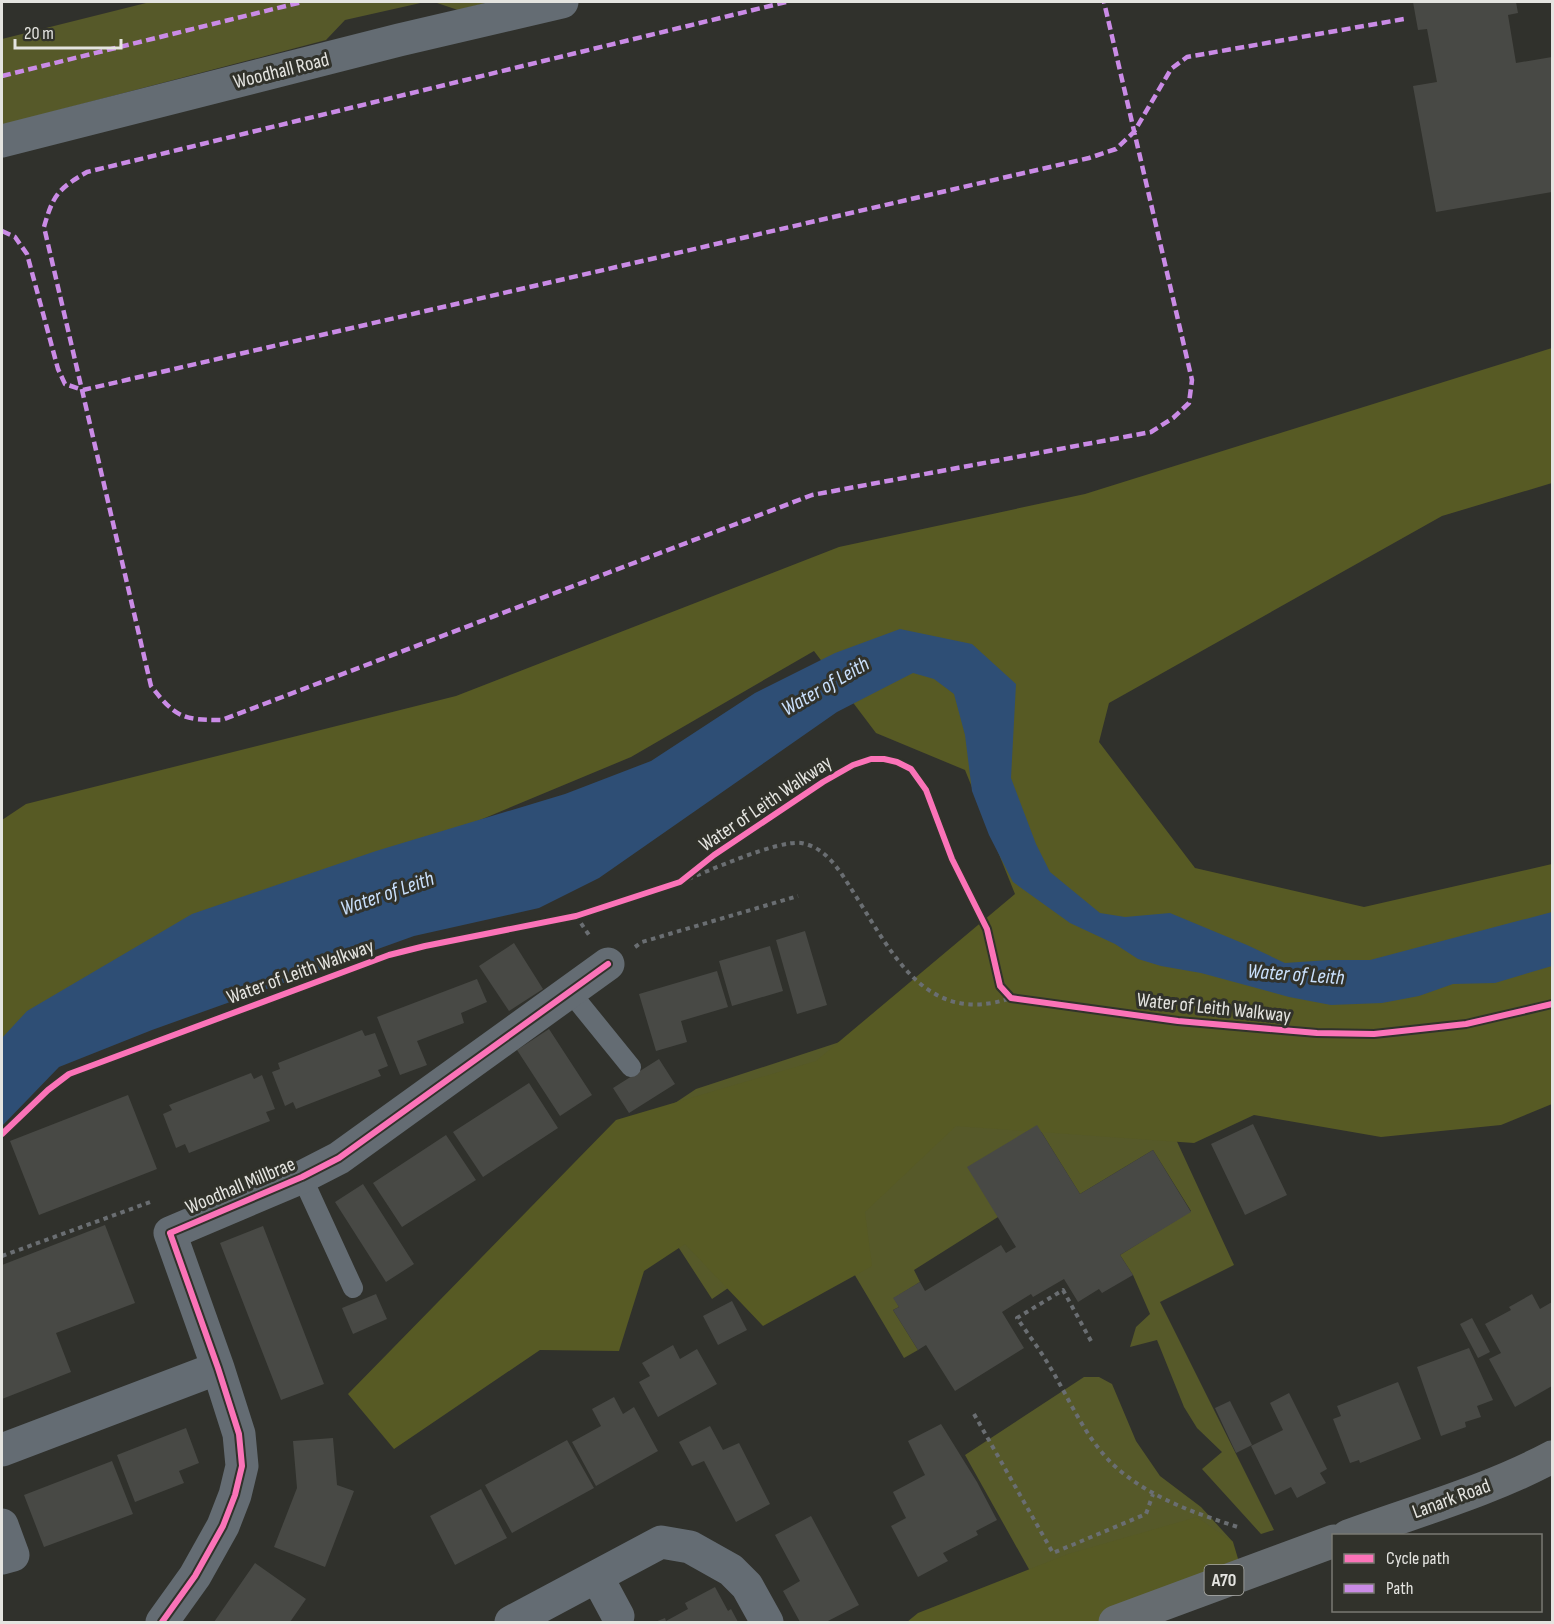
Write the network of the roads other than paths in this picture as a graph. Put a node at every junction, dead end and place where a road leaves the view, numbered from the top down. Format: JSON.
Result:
{"nodes":[{"id":1,"x":562,"y":2,"type":"edge"},
{"id":2,"x":2,"y":141,"type":"edge"},
{"id":3,"x":608,"y":964,"type":"road end"},
{"id":4,"x":571,"y":993,"type":"junction"},
{"id":5,"x":631,"y":1067,"type":"dead end"},
{"id":6,"x":302,"y":1177,"type":"junction"},
{"id":7,"x":353,"y":1288,"type":"dead end"},
{"id":8,"x":218,"y":1368,"type":"junction"},
{"id":9,"x":2,"y":1450,"type":"edge"},
{"id":10,"x":1552,"y":1457,"type":"edge"},
{"id":11,"x":2,"y":1524,"type":"edge"},
{"id":12,"x":1354,"y":1534,"type":"edge"},
{"id":13,"x":1332,"y":1542,"type":"edge"},
{"id":14,"x":2,"y":1558,"type":"edge"},
{"id":15,"x":597,"y":1577,"type":"junction"},
{"id":16,"x":618,"y":1616,"type":"dead end"},
{"id":17,"x":162,"y":1623,"type":"edge"},
{"id":18,"x":511,"y":1623,"type":"edge"},
{"id":19,"x":767,"y":1623,"type":"edge"},
{"id":20,"x":1115,"y":1623,"type":"edge"}],
"edges":[{"from":1,"to":2,"type":"street","name":"Woodhall Road"},
{"from":3,"to":4,"type":"street","name":"Woodhall Millbrae"},
{"from":4,"to":5,"type":"lane"},
{"from":4,"to":6,"type":"street","name":"Woodhall Millbrae"},
{"from":6,"to":7,"type":"lane"},
{"from":6,"to":8,"type":"street","name":"Woodhall Millbrae"},
{"from":8,"to":9,"type":"street"},
{"from":8,"to":17,"type":"street","name":"Woodhall Millbrae"},
{"from":10,"to":12,"type":"main road","name":"Lanark Road"},
{"from":11,"to":14,"type":"street"},
{"from":13,"to":20,"type":"main road","number":"A70"},
{"from":15,"to":16,"type":"street"},
{"from":15,"to":18,"type":"street"},
{"from":15,"to":19,"type":"street"}]}
